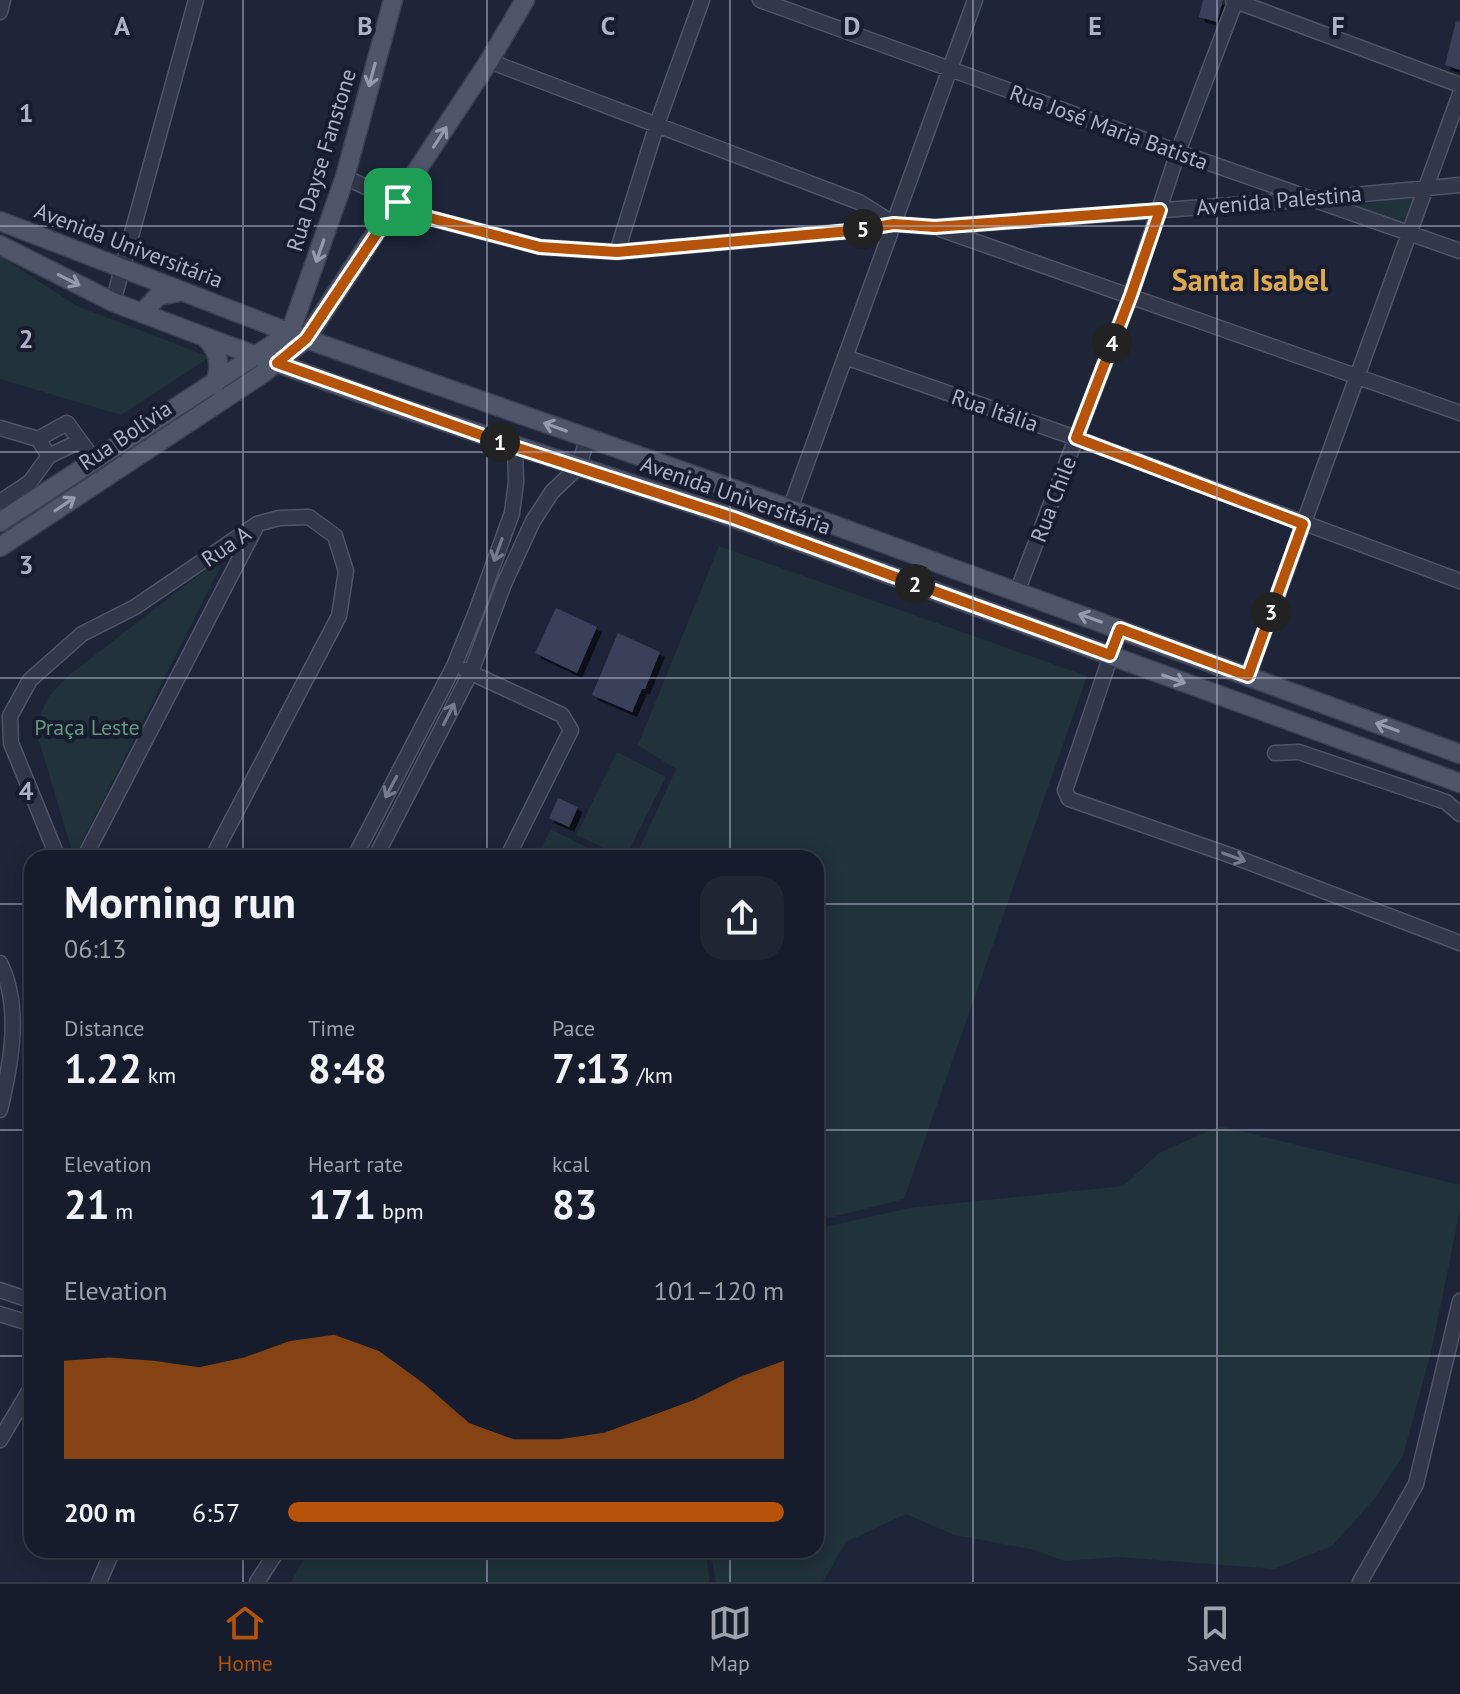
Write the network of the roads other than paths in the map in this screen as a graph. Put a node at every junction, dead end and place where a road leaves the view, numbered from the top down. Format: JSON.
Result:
{"nodes":[{"id":1,"x":3,"y":0,"type":"edge"},
{"id":2,"x":196,"y":0,"type":"edge"},
{"id":3,"x":393,"y":0,"type":"edge"},
{"id":4,"x":525,"y":0,"type":"edge"},
{"id":5,"x":702,"y":0,"type":"edge"},
{"id":6,"x":760,"y":0,"type":"edge"},
{"id":7,"x":975,"y":0,"type":"edge"},
{"id":8,"x":1235,"y":0,"type":"edge"},
{"id":9,"x":0,"y":12,"type":"edge"},
{"id":10,"x":489,"y":61,"type":"junction"},
{"id":11,"x":950,"y":69,"type":"junction"},
{"id":12,"x":1460,"y":85,"type":"edge"},
{"id":13,"x":1460,"y":94,"type":"edge"},
{"id":14,"x":657,"y":124,"type":"junction"},
{"id":15,"x":1178,"y":152,"type":"junction"},
{"id":16,"x":345,"y":177,"type":"junction"},
{"id":17,"x":1460,"y":185,"type":"edge"},
{"id":18,"x":1427,"y":187,"type":"junction"},
{"id":19,"x":1312,"y":199,"type":"junction"},
{"id":20,"x":398,"y":202,"type":"junction"},
{"id":21,"x":1160,"y":210,"type":"junction"},
{"id":22,"x":0,"y":221,"type":"edge"},
{"id":23,"x":894,"y":224,"type":"junction"},
{"id":24,"x":935,"y":227,"type":"junction"},
{"id":25,"x":1411,"y":232,"type":"junction"},
{"id":26,"x":0,"y":245,"type":"edge"},
{"id":27,"x":1460,"y":251,"type":"edge"},
{"id":28,"x":617,"y":252,"type":"junction"},
{"id":29,"x":124,"y":269,"type":"junction"},
{"id":30,"x":182,"y":292,"type":"junction"},
{"id":31,"x":1131,"y":295,"type":"junction"},
{"id":32,"x":113,"y":302,"type":"junction"},
{"id":33,"x":142,"y":313,"type":"junction"},
{"id":34,"x":298,"y":336,"type":"junction"},
{"id":35,"x":205,"y":337,"type":"junction"},
{"id":36,"x":258,"y":356,"type":"junction"},
{"id":37,"x":845,"y":357,"type":"junction"},
{"id":38,"x":277,"y":363,"type":"junction"},
{"id":39,"x":399,"y":371,"type":"junction"},
{"id":40,"x":1357,"y":376,"type":"junction"},
{"id":41,"x":214,"y":385,"type":"junction"},
{"id":42,"x":387,"y":403,"type":"junction"},
{"id":43,"x":1460,"y":413,"type":"edge"},
{"id":44,"x":0,"y":428,"type":"edge"},
{"id":45,"x":588,"y":438,"type":"junction"},
{"id":46,"x":1076,"y":438,"type":"junction"},
{"id":47,"x":38,"y":439,"type":"junction"},
{"id":48,"x":80,"y":441,"type":"junction"},
{"id":49,"x":515,"y":447,"type":"junction"},
{"id":50,"x":636,"y":455,"type":"junction"},
{"id":51,"x":49,"y":456,"type":"junction"},
{"id":52,"x":94,"y":460,"type":"junction"},
{"id":53,"x":578,"y":467,"type":"junction"},
{"id":54,"x":626,"y":482,"type":"junction"},
{"id":55,"x":0,"y":502,"type":"edge"},
{"id":56,"x":790,"y":509,"type":"junction"},
{"id":57,"x":512,"y":513,"type":"junction"},
{"id":58,"x":533,"y":521,"type":"junction"},
{"id":59,"x":0,"y":522,"type":"edge"},
{"id":60,"x":257,"y":524,"type":"junction"},
{"id":61,"x":1303,"y":524,"type":"junction"},
{"id":62,"x":0,"y":547,"type":"edge"},
{"id":63,"x":488,"y":577,"type":"junction"},
{"id":64,"x":1460,"y":581,"type":"edge"},
{"id":65,"x":504,"y":584,"type":"junction"},
{"id":66,"x":1017,"y":592,"type":"junction"},
{"id":67,"x":483,"y":615,"type":"junction"},
{"id":68,"x":1120,"y":629,"type":"junction"},
{"id":69,"x":1110,"y":655,"type":"junction"},
{"id":70,"x":454,"y":666,"type":"junction"},
{"id":71,"x":471,"y":672,"type":"junction"},
{"id":72,"x":1248,"y":676,"type":"junction"},
{"id":73,"x":1275,"y":753,"type":"dead end"},
{"id":74,"x":1460,"y":754,"type":"edge"},
{"id":75,"x":1460,"y":783,"type":"edge"},
{"id":76,"x":1460,"y":814,"type":"edge"},
{"id":77,"x":55,"y":850,"type":"edge"},
{"id":78,"x":90,"y":850,"type":"edge"},
{"id":79,"x":216,"y":850,"type":"edge"},
{"id":80,"x":358,"y":850,"type":"edge"},
{"id":81,"x":379,"y":850,"type":"edge"},
{"id":82,"x":511,"y":850,"type":"edge"},
{"id":83,"x":1460,"y":943,"type":"edge"},
{"id":84,"x":0,"y":963,"type":"edge"},
{"id":85,"x":0,"y":1110,"type":"edge"},
{"id":86,"x":0,"y":1290,"type":"edge"},
{"id":87,"x":24,"y":1298,"type":"edge"},
{"id":88,"x":1460,"y":1301,"type":"edge"},
{"id":89,"x":0,"y":1314,"type":"edge"},
{"id":90,"x":24,"y":1322,"type":"edge"},
{"id":91,"x":24,"y":1400,"type":"edge"},
{"id":92,"x":0,"y":1440,"type":"edge"},
{"id":93,"x":110,"y":1558,"type":"edge"},
{"id":94,"x":273,"y":1558,"type":"edge"},
{"id":95,"x":99,"y":1582,"type":"edge"},
{"id":96,"x":257,"y":1582,"type":"edge"},
{"id":97,"x":1360,"y":1582,"type":"edge"}],
"edges":[{"from":1,"to":9,"type":"street"},
{"from":2,"to":29,"type":"street"},
{"from":3,"to":16,"type":"main road","name":"Rua Dayse Fanstone","one_way":true},
{"from":4,"to":10,"type":"main road"},
{"from":5,"to":14,"type":"street"},
{"from":6,"to":11,"type":"street","name":"Rua José Maria Batista"},
{"from":7,"to":11,"type":"street"},
{"from":8,"to":12,"type":"street"},
{"from":8,"to":15,"type":"street","name":"Rua Chile"},
{"from":10,"to":14,"type":"street"},
{"from":20,"to":10,"type":"main road","one_way":true},
{"from":11,"to":15,"type":"street","name":"Rua José Maria Batista"},
{"from":11,"to":23,"type":"street"},
{"from":13,"to":18,"type":"street"},
{"from":14,"to":23,"type":"street"},
{"from":14,"to":28,"type":"street"},
{"from":15,"to":19,"type":"street","name":"Rua José Maria Batista"},
{"from":15,"to":21,"type":"street","name":"Rua Chile"},
{"from":16,"to":20,"type":"street","name":"Avenida Palestina"},
{"from":16,"to":34,"type":"main road","name":"Rua Dayse Fanstone","one_way":true},
{"from":17,"to":18,"type":"street","name":"Avenida Palestina"},
{"from":18,"to":19,"type":"street","name":"Avenida Palestina"},
{"from":18,"to":25,"type":"street"},
{"from":19,"to":21,"type":"street","name":"Avenida Palestina"},
{"from":19,"to":25,"type":"street","name":"Rua José Maria Batista"},
{"from":20,"to":28,"type":"street","name":"Avenida Palestina"},
{"from":20,"to":34,"type":"main road"},
{"from":21,"to":24,"type":"street","name":"Avenida Palestina"},
{"from":21,"to":31,"type":"street","name":"Rua Chile"},
{"from":22,"to":29,"type":"main road","name":"Avenida Universitária"},
{"from":23,"to":24,"type":"street","name":"Avenida Palestina"},
{"from":23,"to":28,"type":"street","name":"Avenida Palestina"},
{"from":23,"to":37,"type":"street"},
{"from":24,"to":31,"type":"street"},
{"from":25,"to":27,"type":"street","name":"Rua José Maria Batista"},
{"from":25,"to":40,"type":"street"},
{"from":26,"to":32,"type":"main road","name":"Avenida Universitária","one_way":true},
{"from":29,"to":30,"type":"main road","name":"Avenida Universitária"},
{"from":29,"to":32,"type":"street"},
{"from":30,"to":33,"type":"main road"},
{"from":30,"to":34,"type":"main road","name":"Avenida Universitária"},
{"from":31,"to":40,"type":"street"},
{"from":31,"to":46,"type":"street","name":"Rua Chile"},
{"from":32,"to":33,"type":"main road","name":"Avenida Universitária"},
{"from":33,"to":35,"type":"main road","name":"Avenida Universitária"},
{"from":34,"to":36,"type":"main road","name":"Rua Bolívia"},
{"from":34,"to":38,"type":"main road","name":"Rua Bolívia"},
{"from":34,"to":39,"type":"main road","name":"Avenida Universitária"},
{"from":35,"to":36,"type":"main road","name":"Avenida Universitária"},
{"from":35,"to":41,"type":"main road"},
{"from":36,"to":38,"type":"main road","name":"Avenida Universitária"},
{"from":36,"to":41,"type":"main road","name":"Rua Bolívia"},
{"from":37,"to":46,"type":"street","name":"Rua Itália"},
{"from":37,"to":56,"type":"street"},
{"from":38,"to":42,"type":"main road","name":"Avenida Universitária"},
{"from":62,"to":38,"type":"main road","name":"Rua Bolívia","one_way":true},
{"from":39,"to":42,"type":"main road"},
{"from":45,"to":39,"type":"main road","name":"Avenida Universitária","one_way":true},
{"from":40,"to":43,"type":"street"},
{"from":40,"to":61,"type":"street"},
{"from":41,"to":52,"type":"main road","name":"Rua Bolívia"},
{"from":42,"to":49,"type":"main road","name":"Avenida Universitária"},
{"from":44,"to":47,"type":"street"},
{"from":45,"to":50,"type":"main road","name":"Avenida Universitária"},
{"from":45,"to":53,"type":"street"},
{"from":46,"to":61,"type":"street","name":"Rua Itália"},
{"from":46,"to":66,"type":"street","name":"Rua Chile"},
{"from":47,"to":48,"type":"street"},
{"from":47,"to":51,"type":"street"},
{"from":48,"to":51,"type":"street"},
{"from":48,"to":52,"type":"street"},
{"from":49,"to":53,"type":"main road","name":"Avenida Universitária"},
{"from":49,"to":57,"type":"street"},
{"from":50,"to":54,"type":"main road"},
{"from":50,"to":56,"type":"main road","name":"Avenida Universitária"},
{"from":51,"to":55,"type":"street"},
{"from":52,"to":59,"type":"main road","name":"Rua Bolívia"},
{"from":53,"to":54,"type":"main road","name":"Avenida Universitária"},
{"from":53,"to":58,"type":"street"},
{"from":54,"to":69,"type":"main road","name":"Avenida Universitária"},
{"from":56,"to":66,"type":"main road","name":"Avenida Universitária"},
{"from":57,"to":58,"type":"street"},
{"from":57,"to":63,"type":"street","one_way":true},
{"from":58,"to":65,"type":"street"},
{"from":60,"to":77,"type":"street","name":"Rua A"},
{"from":60,"to":78,"type":"street"},
{"from":60,"to":79,"type":"street","name":"Rua A"},
{"from":61,"to":64,"type":"street","name":"Rua Itália"},
{"from":61,"to":72,"type":"street"},
{"from":63,"to":65,"type":"street"},
{"from":63,"to":67,"type":"street"},
{"from":65,"to":67,"type":"street"},
{"from":68,"to":66,"type":"main road","name":"Avenida Universitária","one_way":true},
{"from":67,"to":70,"type":"street"},
{"from":67,"to":71,"type":"street"},
{"from":68,"to":69,"type":"street"},
{"from":68,"to":72,"type":"main road","name":"Avenida Universitária"},
{"from":69,"to":75,"type":"main road","name":"Avenida Universitária","one_way":true},
{"from":69,"to":83,"type":"street","one_way":true},
{"from":70,"to":71,"type":"street"},
{"from":70,"to":80,"type":"street","one_way":true},
{"from":81,"to":71,"type":"street","one_way":true},
{"from":71,"to":82,"type":"street"},
{"from":74,"to":72,"type":"main road","name":"Avenida Universitária","one_way":true},
{"from":73,"to":76,"type":"street"},
{"from":84,"to":85,"type":"street"},
{"from":86,"to":87,"type":"street"},
{"from":88,"to":97,"type":"street"},
{"from":89,"to":90,"type":"street"},
{"from":91,"to":92,"type":"street"},
{"from":93,"to":95,"type":"street"},
{"from":94,"to":96,"type":"street"}]}
